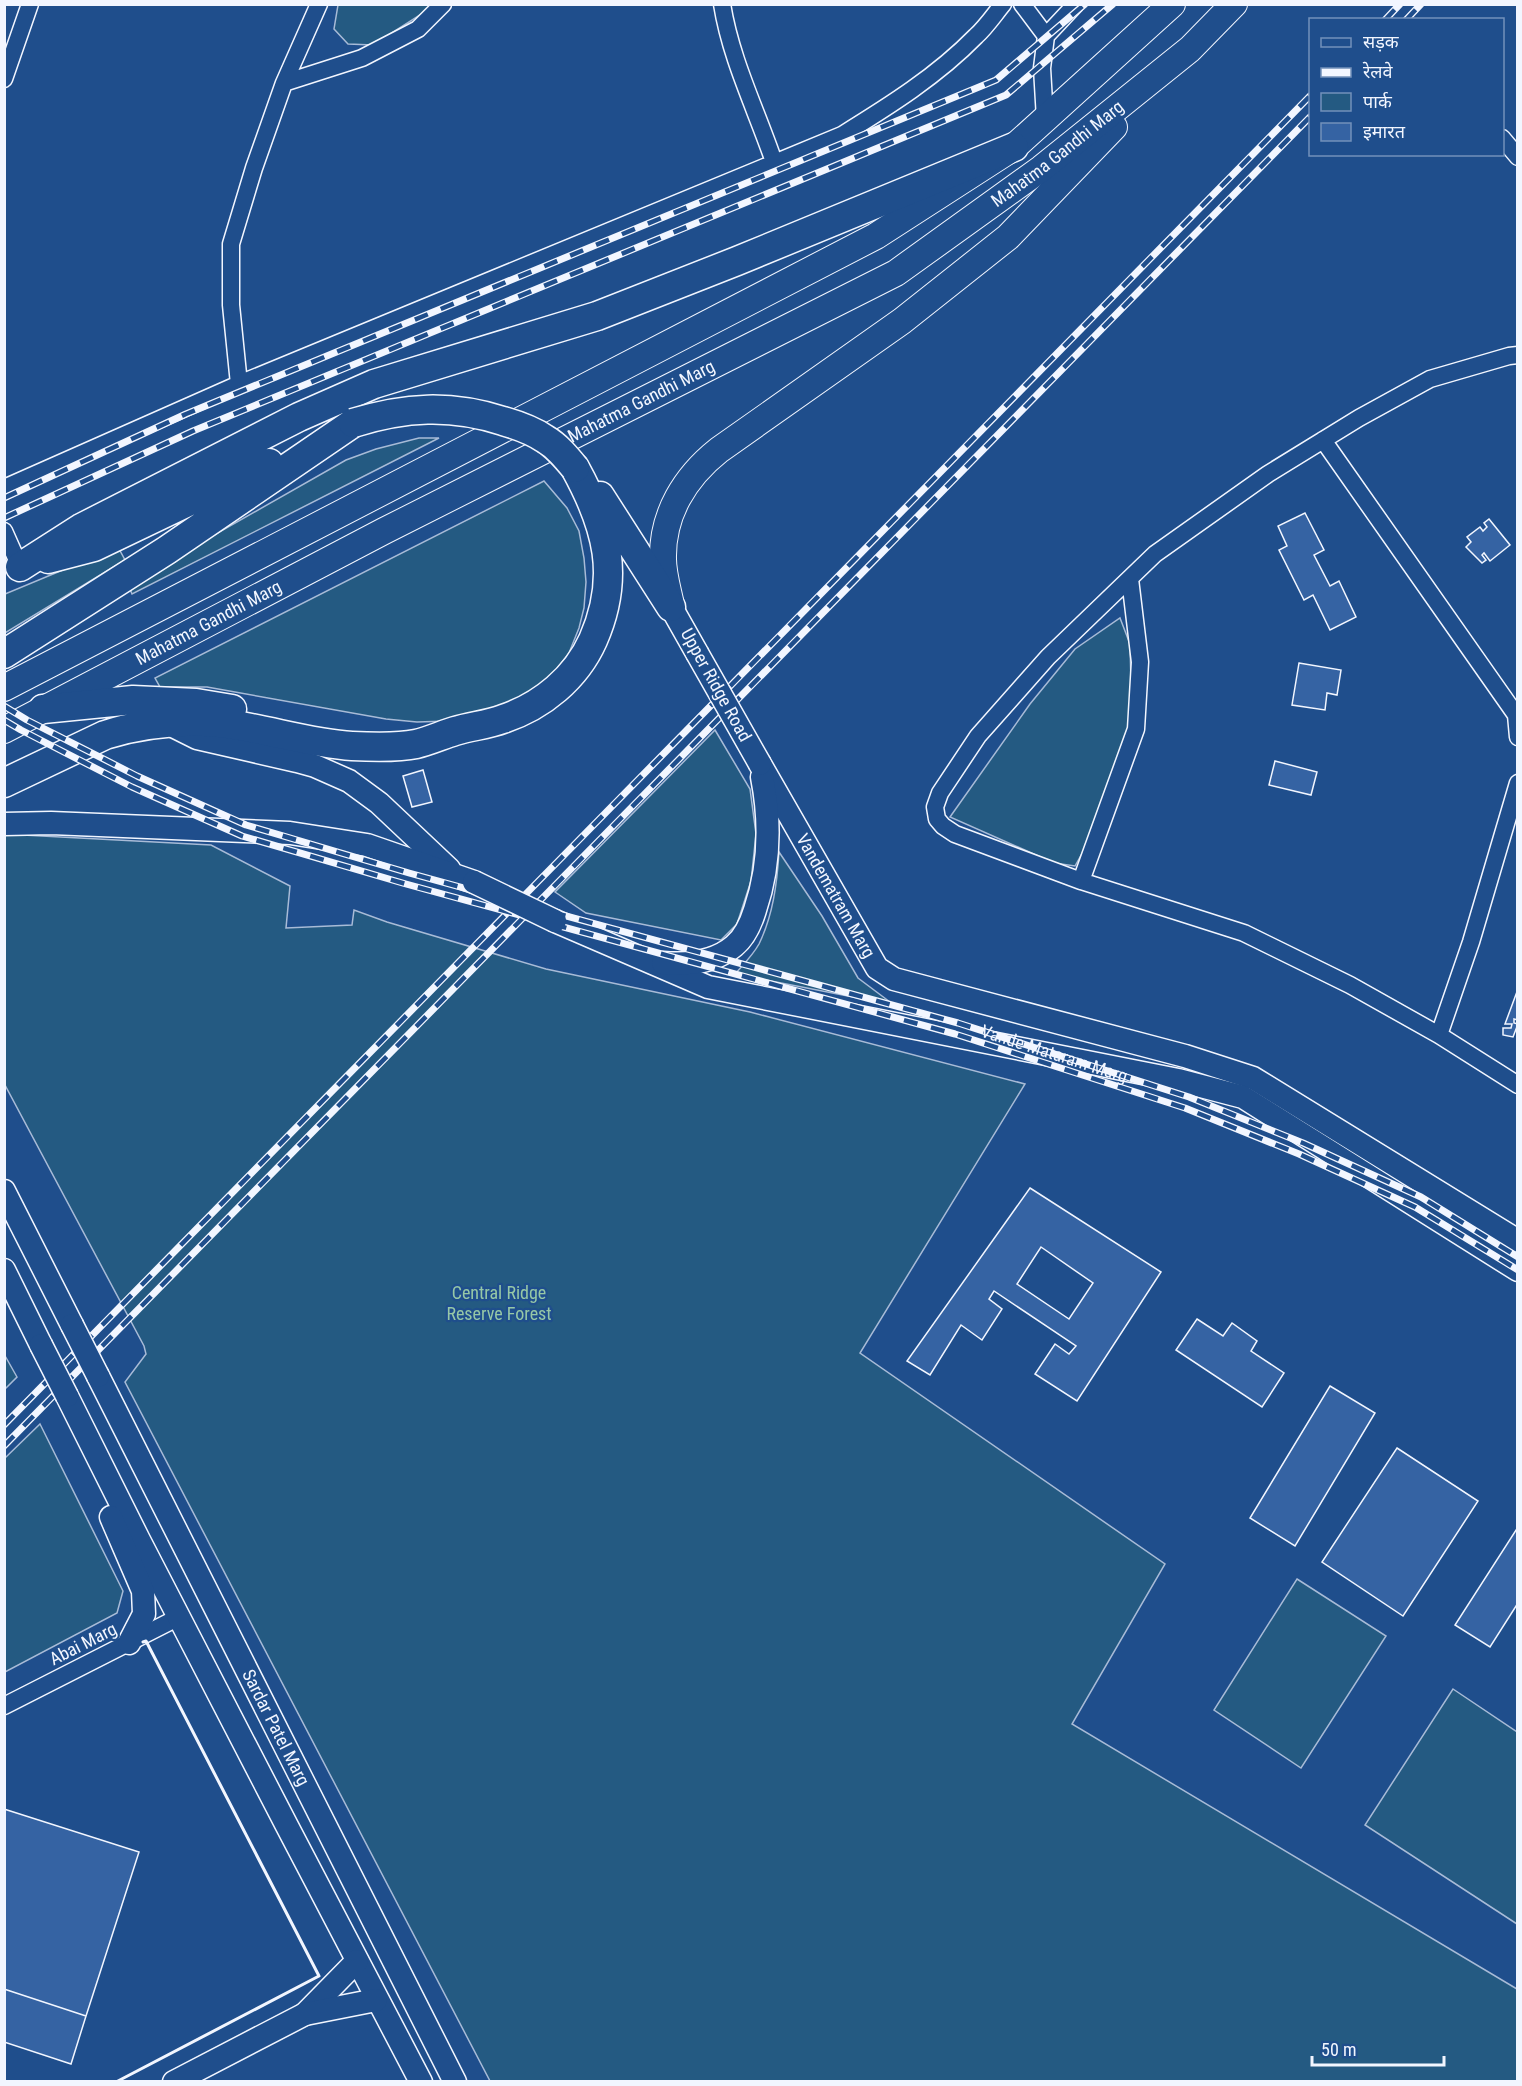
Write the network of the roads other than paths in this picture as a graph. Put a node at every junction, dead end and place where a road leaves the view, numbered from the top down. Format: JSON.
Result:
{"nodes":[{"id":1,"x":30,"y":4,"type":"edge"},
{"id":2,"x":319,"y":4,"type":"edge"},
{"id":3,"x":443,"y":4,"type":"edge"},
{"id":4,"x":722,"y":4,"type":"edge"},
{"id":5,"x":1003,"y":4,"type":"edge"},
{"id":6,"x":1022,"y":4,"type":"edge"},
{"id":7,"x":1076,"y":4,"type":"edge"},
{"id":8,"x":1172,"y":4,"type":"edge"},
{"id":9,"x":1234,"y":4,"type":"edge"},
{"id":10,"x":1046,"y":36,"type":"junction"},
{"id":11,"x":1190,"y":49,"type":"junction"},
{"id":12,"x":4,"y":79,"type":"edge"},
{"id":13,"x":284,"y":83,"type":"junction"},
{"id":14,"x":1045,"y":119,"type":"junction"},
{"id":15,"x":1504,"y":139,"type":"edge"},
{"id":16,"x":1014,"y":147,"type":"junction"},
{"id":17,"x":1518,"y":158,"type":"edge"},
{"id":18,"x":774,"y":162,"type":"junction"},
{"id":19,"x":1518,"y":355,"type":"edge"},
{"id":20,"x":239,"y":384,"type":"junction"},
{"id":21,"x":352,"y":423,"type":"junction"},
{"id":22,"x":1323,"y":440,"type":"junction"},
{"id":23,"x":575,"y":468,"type":"junction"},
{"id":24,"x":4,"y":488,"type":"edge"},
{"id":25,"x":4,"y":531,"type":"edge"},
{"id":26,"x":12,"y":570,"type":"edge"},
{"id":27,"x":1130,"y":579,"type":"junction"},
{"id":28,"x":671,"y":607,"type":"junction"},
{"id":29,"x":4,"y":654,"type":"edge"},
{"id":30,"x":4,"y":687,"type":"edge"},
{"id":31,"x":43,"y":709,"type":"junction"},
{"id":32,"x":167,"y":723,"type":"junction"},
{"id":33,"x":4,"y":729,"type":"edge"},
{"id":34,"x":457,"y":730,"type":"junction"},
{"id":35,"x":1518,"y":737,"type":"edge"},
{"id":36,"x":760,"y":764,"type":"junction"},
{"id":37,"x":4,"y":783,"type":"edge"},
{"id":38,"x":1518,"y":783,"type":"edge"},
{"id":39,"x":4,"y":824,"type":"edge"},
{"id":40,"x":464,"y":878,"type":"junction"},
{"id":41,"x":1081,"y":881,"type":"junction"},
{"id":42,"x":649,"y":962,"type":"junction"},
{"id":43,"x":1008,"y":1010,"type":"joint"},
{"id":44,"x":1439,"y":1035,"type":"junction"},
{"id":45,"x":1518,"y":1085,"type":"edge"},
{"id":46,"x":4,"y":1191,"type":"edge"},
{"id":47,"x":1518,"y":1241,"type":"edge"},
{"id":48,"x":1518,"y":1270,"type":"edge"},
{"id":49,"x":7,"y":1279,"type":"edge"},
{"id":50,"x":70,"y":1403,"type":"junction"},
{"id":51,"x":179,"y":1617,"type":"junction"},
{"id":52,"x":129,"y":1642,"type":"junction"},
{"id":53,"x":4,"y":1706,"type":"edge"},
{"id":54,"x":357,"y":1961,"type":"junction"},
{"id":55,"x":376,"y":2000,"type":"junction"},
{"id":56,"x":305,"y":2014,"type":"junction"},
{"id":57,"x":174,"y":2082,"type":"edge"},
{"id":58,"x":421,"y":2082,"type":"edge"},
{"id":59,"x":455,"y":2082,"type":"edge"}],
"edges":[{"from":1,"to":12,"type":"street"},
{"from":2,"to":13,"type":"street"},
{"from":3,"to":13,"type":"street"},
{"from":4,"to":18,"type":"street"},
{"from":5,"to":18,"type":"street"},
{"from":6,"to":10,"type":"street"},
{"from":7,"to":10,"type":"street"},
{"from":8,"to":14,"type":"main road","name":"Mahatma Gandhi Marg"},
{"from":9,"to":11,"type":"main road","name":"Mahatma Gandhi Marg"},
{"from":10,"to":14,"type":"street"},
{"from":11,"to":28,"type":"main road"},
{"from":11,"to":31,"type":"main road","name":"Mahatma Gandhi Marg"},
{"from":13,"to":20,"type":"street"},
{"from":14,"to":16,"type":"main road","name":"Mahatma Gandhi Marg"},
{"from":15,"to":17,"type":"street"},
{"from":16,"to":26,"type":"highway"},
{"from":16,"to":30,"type":"main road","name":"Mahatma Gandhi Marg"},
{"from":18,"to":20,"type":"street"},
{"from":19,"to":22,"type":"street"},
{"from":20,"to":24,"type":"street"},
{"from":21,"to":23,"type":"highway","bridge":true},
{"from":21,"to":26,"type":"highway"},
{"from":21,"to":29,"type":"highway"},
{"from":22,"to":27,"type":"street"},
{"from":22,"to":35,"type":"street"},
{"from":23,"to":28,"type":"highway"},
{"from":23,"to":34,"type":"highway"},
{"from":25,"to":26,"type":"street"},
{"from":27,"to":41,"type":"street"},
{"from":27,"to":41,"type":"street"},
{"from":28,"to":36,"type":"main road","name":"Upper Ridge Road","bridge":true},
{"from":31,"to":33,"type":"main road","name":"Mahatma Gandhi Marg"},
{"from":31,"to":34,"type":"highway"},
{"from":32,"to":34,"type":"highway"},
{"from":32,"to":37,"type":"highway"},
{"from":32,"to":40,"type":"main road"},
{"from":36,"to":42,"type":"main road"},
{"from":36,"to":43,"type":"main road","name":"Vandematram Marg"},
{"from":38,"to":44,"type":"street"},
{"from":39,"to":40,"type":"main road"},
{"from":40,"to":42,"type":"main road","name":"Vande Mataram Marg","bridge":true},
{"from":41,"to":44,"type":"street"},
{"from":42,"to":48,"type":"main road","name":"Vande Mataram Marg"},
{"from":43,"to":47,"type":"main road","name":"Vande Mataram Marg"},
{"from":44,"to":45,"type":"street"},
{"from":46,"to":59,"type":"main road","name":"Sardar Patel Marg","bridge":true},
{"from":49,"to":50,"type":"main road","name":"Sardar Patel Marg","bridge":true},
{"from":50,"to":51,"type":"main road","name":"Sardar Patel Marg"},
{"from":50,"to":52,"type":"main road"},
{"from":51,"to":52,"type":"street","name":"Abai Marg"},
{"from":51,"to":54,"type":"main road","name":"Sardar Patel Marg"},
{"from":52,"to":53,"type":"street","name":"Abai Marg"},
{"from":54,"to":55,"type":"main road","name":"Sardar Patel Marg"},
{"from":54,"to":56,"type":"main road"},
{"from":55,"to":56,"type":"main road"},
{"from":55,"to":58,"type":"main road","name":"Sardar Patel Marg"},
{"from":56,"to":57,"type":"main road"}]}
